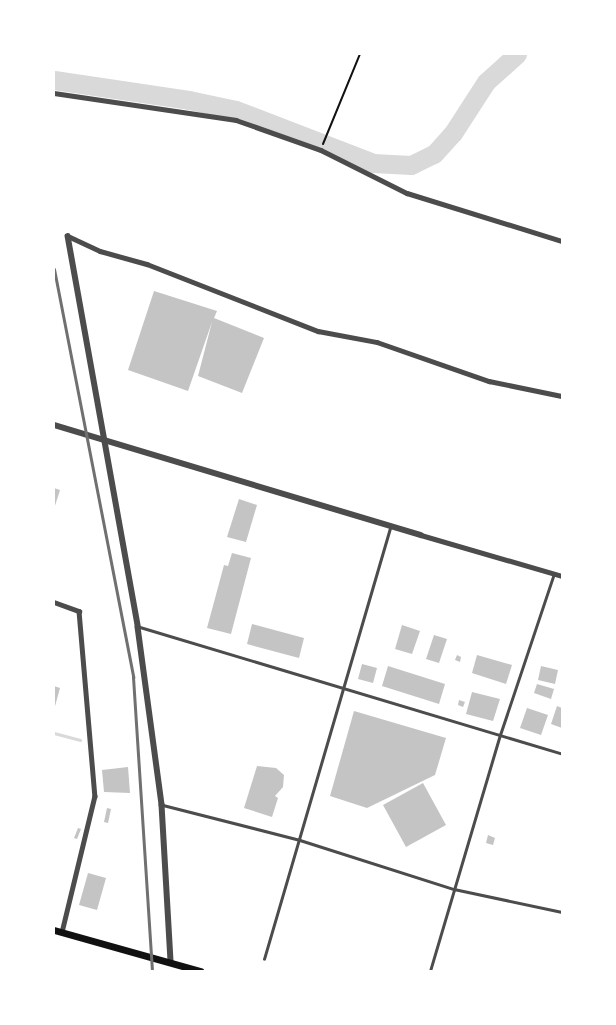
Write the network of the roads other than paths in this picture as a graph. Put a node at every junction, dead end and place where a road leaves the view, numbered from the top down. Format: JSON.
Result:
{"nodes":[{"id":1,"x":54,"y":93,"type":"edge"},
{"id":2,"x":68,"y":236,"type":"joint"},
{"id":3,"x":562,"y":240,"type":"edge"},
{"id":4,"x":562,"y":396,"type":"edge"},
{"id":5,"x":54,"y":425,"type":"edge"},
{"id":6,"x":103,"y":438,"type":"junction"},
{"id":7,"x":392,"y":525,"type":"junction"},
{"id":8,"x":421,"y":534,"type":"joint"},
{"id":9,"x":555,"y":574,"type":"junction"},
{"id":10,"x":562,"y":576,"type":"edge"},
{"id":11,"x":54,"y":602,"type":"edge"},
{"id":12,"x":138,"y":627,"type":"junction"},
{"id":13,"x":345,"y":688,"type":"junction"},
{"id":14,"x":500,"y":735,"type":"junction"},
{"id":15,"x":562,"y":754,"type":"edge"},
{"id":16,"x":162,"y":805,"type":"junction"},
{"id":17,"x":300,"y":840,"type":"junction"},
{"id":18,"x":454,"y":889,"type":"junction"},
{"id":19,"x":562,"y":912,"type":"edge"},
{"id":20,"x":54,"y":930,"type":"edge"},
{"id":21,"x":62,"y":932,"type":"junction"},
{"id":22,"x":264,"y":959,"type":"dead end"},
{"id":23,"x":171,"y":963,"type":"junction"},
{"id":24,"x":200,"y":971,"type":"edge"},
{"id":25,"x":430,"y":971,"type":"edge"}],
"edges":[{"from":1,"to":3,"type":"street"},
{"from":2,"to":4,"type":"street"},
{"from":2,"to":6,"type":"street"},
{"from":5,"to":6,"type":"street"},
{"from":6,"to":7,"type":"street"},
{"from":6,"to":12,"type":"street"},
{"from":7,"to":8,"type":"street"},
{"from":7,"to":13,"type":"lane"},
{"from":8,"to":9,"type":"street"},
{"from":9,"to":10,"type":"street"},
{"from":9,"to":14,"type":"lane"},
{"from":11,"to":21,"type":"street"},
{"from":12,"to":13,"type":"lane"},
{"from":12,"to":16,"type":"street"},
{"from":13,"to":14,"type":"lane"},
{"from":13,"to":17,"type":"lane"},
{"from":14,"to":15,"type":"lane"},
{"from":14,"to":18,"type":"lane"},
{"from":16,"to":17,"type":"lane"},
{"from":16,"to":23,"type":"street"},
{"from":17,"to":18,"type":"lane"},
{"from":17,"to":22,"type":"lane"},
{"from":18,"to":19,"type":"lane"},
{"from":18,"to":25,"type":"lane"},
{"from":20,"to":21,"type":"main road"},
{"from":21,"to":23,"type":"main road"},
{"from":23,"to":24,"type":"main road"}]}
